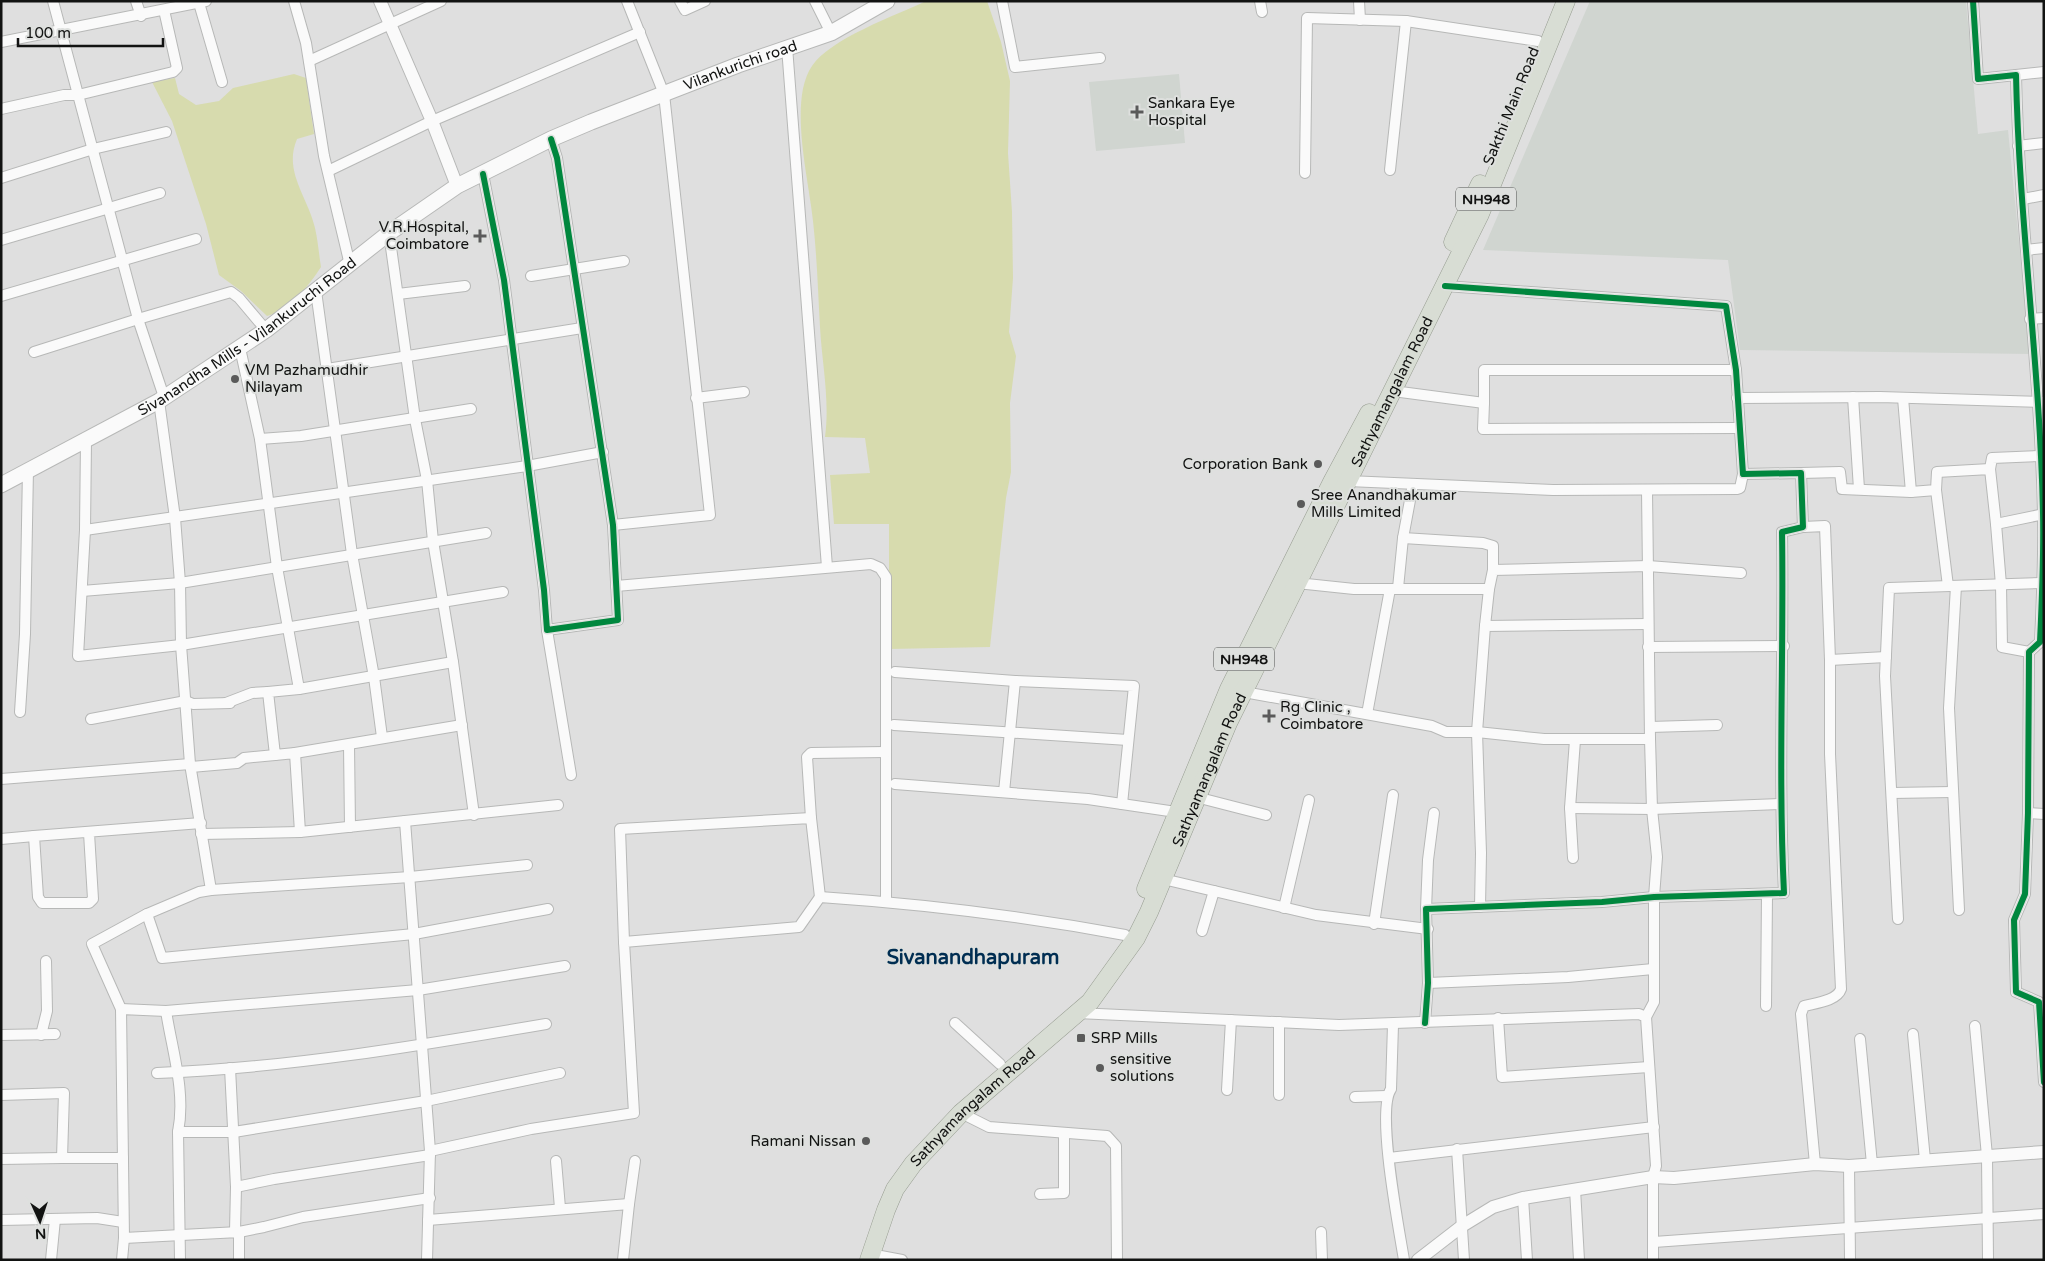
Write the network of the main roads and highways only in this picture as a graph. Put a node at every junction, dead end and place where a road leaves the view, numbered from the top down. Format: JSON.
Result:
{"nodes":[{"id":1,"x":887,"y":1,"type":"edge"},
{"id":2,"x":1554,"y":1,"type":"edge"},
{"id":3,"x":1566,"y":1,"type":"edge"},
{"id":4,"x":590,"y":122,"type":"joint"},
{"id":5,"x":1,"y":485,"type":"edge"},
{"id":6,"x":1229,"y":706,"type":"junction"},
{"id":7,"x":866,"y":1258,"type":"edge"}],
"edges":[{"from":1,"to":4,"type":"main road","name":"Vilankurichi road"},
{"from":2,"to":6,"type":"highway","name":"Sakthi Main Road","number":"NH948"},
{"from":3,"to":6,"type":"highway","name":"Sathyamangalam Road","number":"NH948"},
{"from":4,"to":5,"type":"main road","name":"Sivanandha Mills - Vilankuruchi Road"},
{"from":6,"to":7,"type":"highway","name":"Sathyamangalam Road","number":"NH948"},
{"from":6,"to":7,"type":"highway","name":"Sakthi Main Road","number":"NH948"}]}
